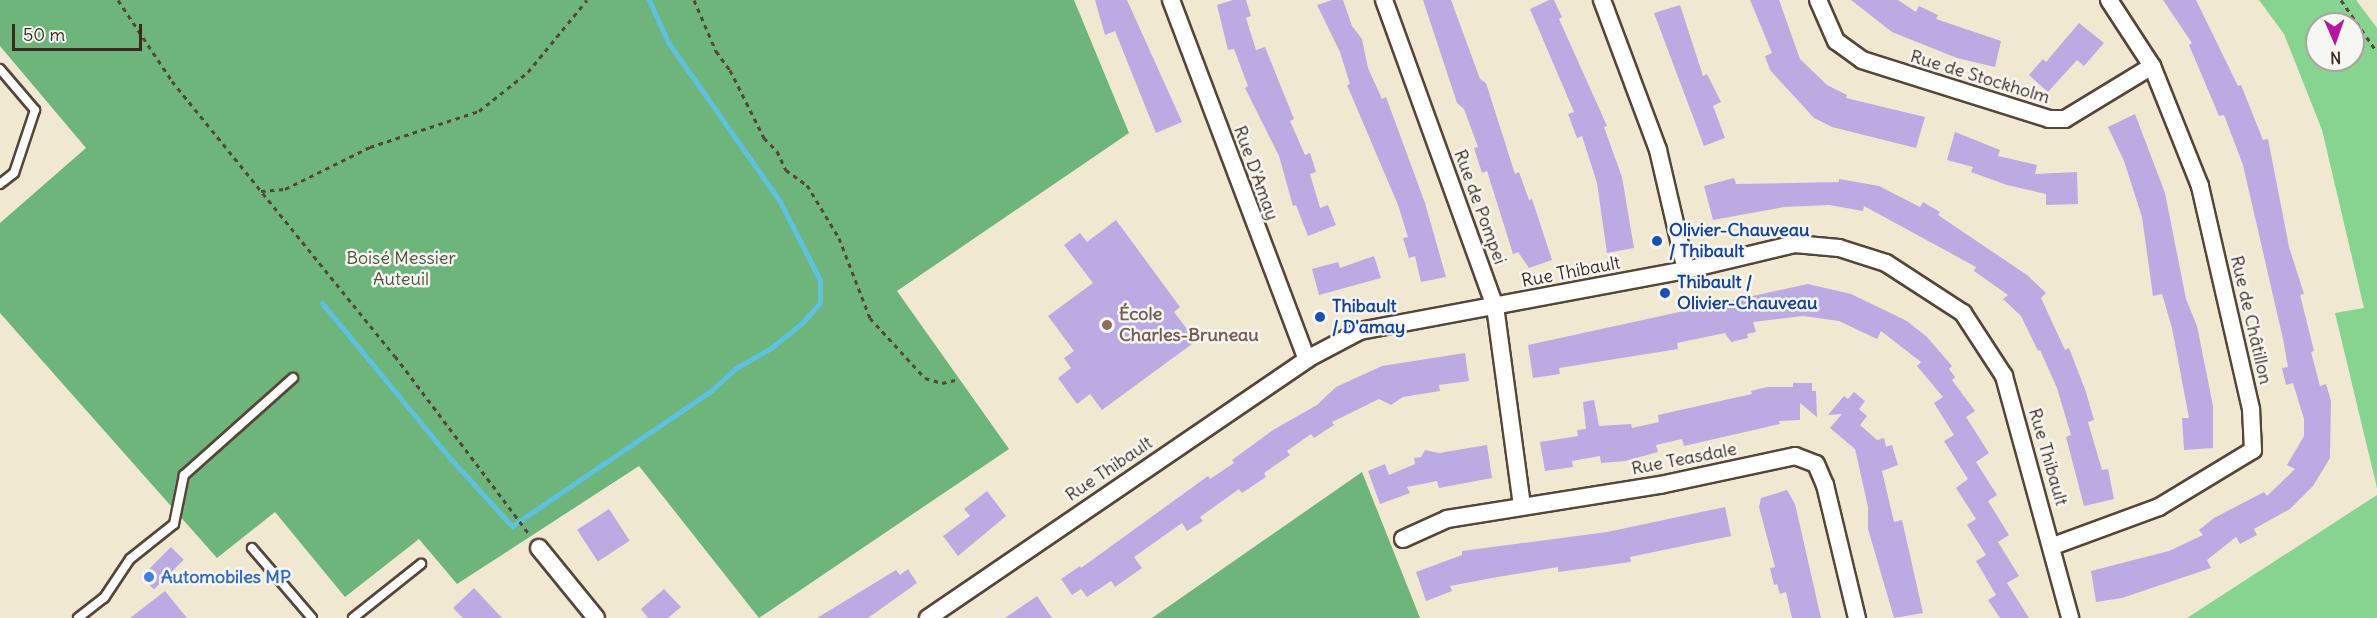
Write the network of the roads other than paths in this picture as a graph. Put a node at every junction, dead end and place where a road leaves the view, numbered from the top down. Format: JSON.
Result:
{"nodes":[{"id":1,"x":1171,"y":0,"type":"edge"},
{"id":2,"x":1384,"y":0,"type":"edge"},
{"id":3,"x":1602,"y":0,"type":"edge"},
{"id":4,"x":1818,"y":0,"type":"edge"},
{"id":5,"x":2109,"y":0,"type":"edge"},
{"id":6,"x":2152,"y":66,"type":"junction"},
{"id":7,"x":0,"y":69,"type":"edge"},
{"id":8,"x":0,"y":184,"type":"edge"},
{"id":9,"x":1686,"y":270,"type":"junction"},
{"id":10,"x":1495,"y":306,"type":"junction"},
{"id":11,"x":1307,"y":359,"type":"junction"},
{"id":12,"x":293,"y":378,"type":"dead end"},
{"id":13,"x":1522,"y":507,"type":"junction"},
{"id":14,"x":1403,"y":539,"type":"dead end"},
{"id":15,"x":2053,"y":546,"type":"junction"},
{"id":16,"x":252,"y":548,"type":"dead end"},
{"id":17,"x":539,"y":548,"type":"road end"},
{"id":18,"x":422,"y":564,"type":"dead end"},
{"id":19,"x":78,"y":618,"type":"edge"},
{"id":20,"x":312,"y":618,"type":"edge"},
{"id":21,"x":353,"y":618,"type":"edge"},
{"id":22,"x":596,"y":618,"type":"edge"},
{"id":23,"x":928,"y":618,"type":"edge"},
{"id":24,"x":1857,"y":618,"type":"edge"},
{"id":25,"x":2070,"y":618,"type":"edge"}],
"edges":[{"from":1,"to":11,"type":"street","name":"Rue D'Amay"},
{"from":2,"to":10,"type":"street","name":"Rue de Pompei"},
{"from":3,"to":9,"type":"street"},
{"from":4,"to":6,"type":"street","name":"Rue de Stockholm"},
{"from":5,"to":6,"type":"street","name":"Rue de Châtillon"},
{"from":6,"to":15,"type":"street","name":"Rue de Châtillon"},
{"from":7,"to":8,"type":"lane"},
{"from":9,"to":10,"type":"street","name":"Rue Thibault"},
{"from":9,"to":15,"type":"street","name":"Rue Thibault"},
{"from":10,"to":11,"type":"street","name":"Rue Thibault"},
{"from":10,"to":13,"type":"street","name":"Rue de Pompei"},
{"from":11,"to":23,"type":"street","name":"Rue Thibault"},
{"from":12,"to":19,"type":"lane"},
{"from":13,"to":14,"type":"street","name":"Rue Teasdale"},
{"from":13,"to":24,"type":"street","name":"Rue Teasdale"},
{"from":15,"to":25,"type":"street","name":"Rue Thibault"},
{"from":16,"to":20,"type":"lane"},
{"from":17,"to":22,"type":"street"},
{"from":18,"to":21,"type":"lane"}]}
